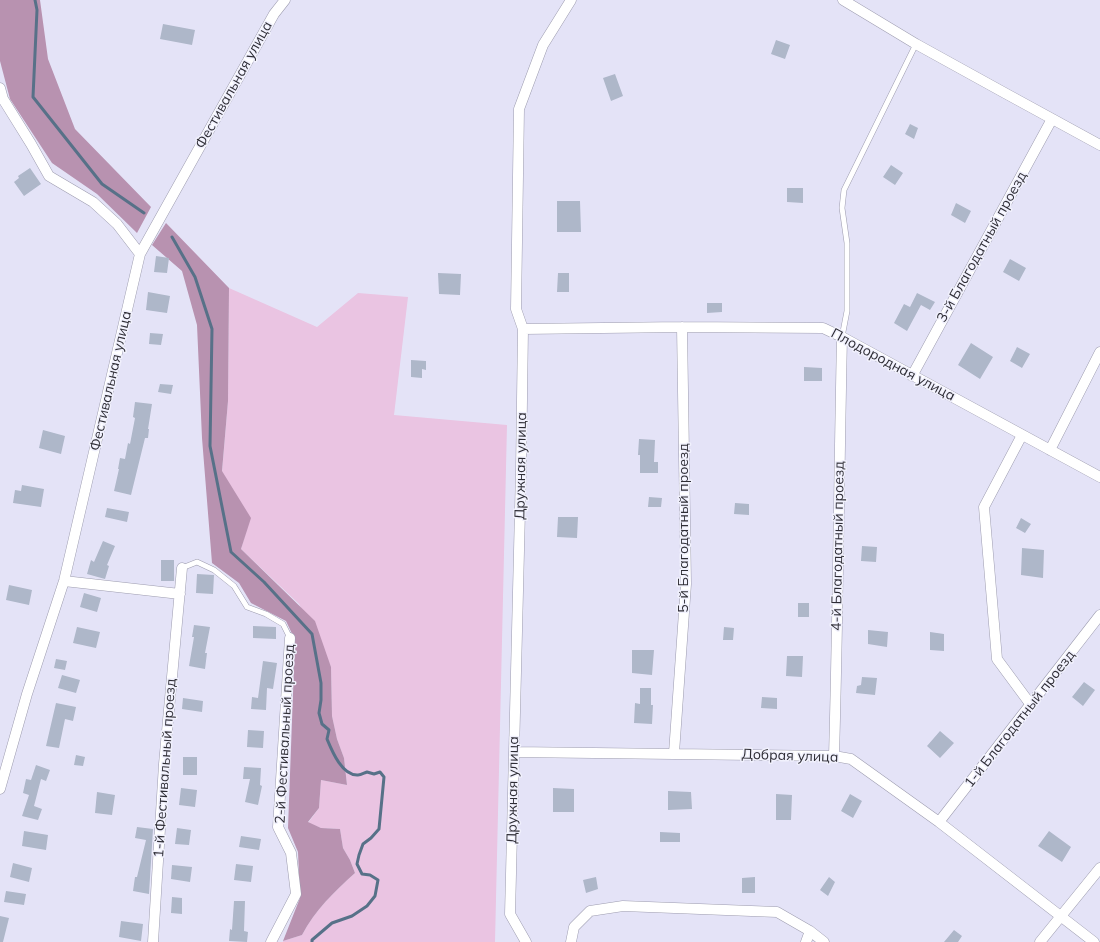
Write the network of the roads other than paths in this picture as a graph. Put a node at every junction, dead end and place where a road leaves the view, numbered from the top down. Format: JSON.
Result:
{"nodes":[{"id":1,"x":285,"y":0,"type":"edge"},
{"id":2,"x":572,"y":0,"type":"edge"},
{"id":3,"x":843,"y":0,"type":"edge"},
{"id":4,"x":916,"y":44,"type":"junction"},
{"id":5,"x":0,"y":88,"type":"edge"},
{"id":6,"x":1052,"y":119,"type":"junction"},
{"id":7,"x":1100,"y":145,"type":"edge"},
{"id":8,"x":140,"y":254,"type":"junction"},
{"id":9,"x":682,"y":327,"type":"junction"},
{"id":10,"x":523,"y":329,"type":"junction"},
{"id":11,"x":842,"y":337,"type":"junction"},
{"id":12,"x":1100,"y":352,"type":"edge"},
{"id":13,"x":912,"y":376,"type":"junction"},
{"id":14,"x":1022,"y":435,"type":"junction"},
{"id":15,"x":1050,"y":450,"type":"junction"},
{"id":16,"x":1100,"y":477,"type":"edge"},
{"id":17,"x":182,"y":568,"type":"joint"},
{"id":18,"x":64,"y":581,"type":"junction"},
{"id":19,"x":180,"y":594,"type":"junction"},
{"id":20,"x":1100,"y":615,"type":"edge"},
{"id":21,"x":290,"y":638,"type":"joint"},
{"id":22,"x":1031,"y":705,"type":"junction"},
{"id":23,"x":514,"y":752,"type":"junction"},
{"id":24,"x":674,"y":753,"type":"junction"},
{"id":25,"x":834,"y":756,"type":"junction"},
{"id":26,"x":0,"y":789,"type":"edge"},
{"id":27,"x":939,"y":822,"type":"junction"},
{"id":28,"x":1100,"y":868,"type":"edge"},
{"id":29,"x":1060,"y":917,"type":"junction"},
{"id":30,"x":810,"y":930,"type":"junction"},
{"id":31,"x":152,"y":942,"type":"edge"},
{"id":32,"x":271,"y":942,"type":"edge"},
{"id":33,"x":526,"y":942,"type":"edge"},
{"id":34,"x":571,"y":942,"type":"edge"},
{"id":35,"x":806,"y":942,"type":"edge"},
{"id":36,"x":824,"y":942,"type":"edge"},
{"id":37,"x":1040,"y":942,"type":"edge"},
{"id":38,"x":1094,"y":942,"type":"edge"}],
"edges":[{"from":1,"to":8,"type":"street","name":"Фестивальная улица"},
{"from":2,"to":10,"type":"street","name":"Дружная улица"},
{"from":3,"to":4,"type":"street"},
{"from":4,"to":6,"type":"street"},
{"from":4,"to":11,"type":"lane"},
{"from":5,"to":8,"type":"street"},
{"from":6,"to":7,"type":"street"},
{"from":6,"to":13,"type":"street","name":"3-й Благодатный проезд"},
{"from":8,"to":18,"type":"street","name":"Фестивальная улица"},
{"from":9,"to":10,"type":"street","name":"Плодородная улица"},
{"from":9,"to":11,"type":"street","name":"Плодородная улица"},
{"from":9,"to":24,"type":"street","name":"5-й Благодатный проезд"},
{"from":10,"to":23,"type":"street","name":"Дружная улица"},
{"from":11,"to":13,"type":"street","name":"Плодородная улица"},
{"from":11,"to":25,"type":"street","name":"4-й Благодатный проезд"},
{"from":12,"to":15,"type":"street"},
{"from":13,"to":14,"type":"street","name":"Плодородная улица"},
{"from":14,"to":15,"type":"street","name":"Плодородная улица"},
{"from":14,"to":22,"type":"street"},
{"from":15,"to":16,"type":"street","name":"Плодородная улица"},
{"from":17,"to":19,"type":"street","name":"1-й Фестивальный проезд"},
{"from":17,"to":21,"type":"lane"},
{"from":18,"to":19,"type":"street"},
{"from":18,"to":26,"type":"street","name":"Фестивальная улица"},
{"from":19,"to":31,"type":"street","name":"1-й Фестивальный проезд"},
{"from":20,"to":22,"type":"street","name":"1-й Благодатный проезд"},
{"from":21,"to":32,"type":"street","name":"2-й Фестивальный проезд"},
{"from":22,"to":27,"type":"street","name":"1-й Благодатный проезд"},
{"from":23,"to":24,"type":"street","name":"Добрая улица"},
{"from":23,"to":33,"type":"street","name":"Дружная улица"},
{"from":24,"to":25,"type":"street","name":"Добрая улица"},
{"from":25,"to":27,"type":"street","name":"Добрая улица"},
{"from":27,"to":29,"type":"street","name":"Добрая улица"},
{"from":28,"to":29,"type":"street"},
{"from":29,"to":37,"type":"street"},
{"from":29,"to":38,"type":"street","name":"Добрая улица"},
{"from":30,"to":34,"type":"street"},
{"from":30,"to":35,"type":"street"},
{"from":30,"to":36,"type":"street"}]}
